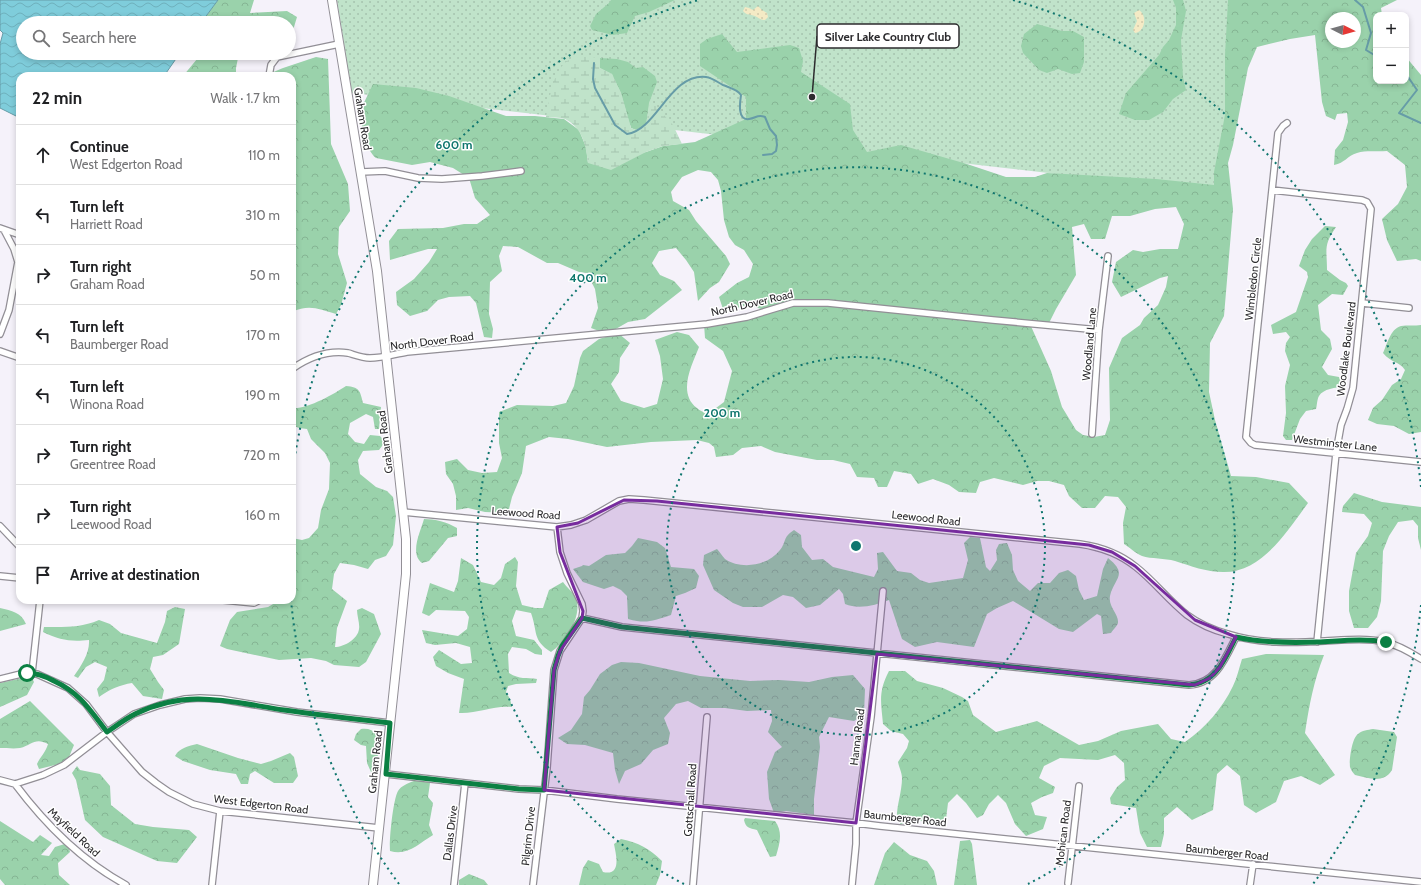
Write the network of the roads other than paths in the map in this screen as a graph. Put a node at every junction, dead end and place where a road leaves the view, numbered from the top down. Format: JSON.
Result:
{"nodes":[{"id":1,"x":332,"y":0,"type":"edge"},
{"id":2,"x":339,"y":44,"type":"junction"},
{"id":3,"x":296,"y":53,"type":"edge"},
{"id":4,"x":275,"y":60,"type":"edge"},
{"id":5,"x":270,"y":72,"type":"edge"},
{"id":6,"x":1287,"y":123,"type":"dead end"},
{"id":7,"x":521,"y":171,"type":"dead end"},
{"id":8,"x":361,"y":172,"type":"junction"},
{"id":9,"x":1272,"y":190,"type":"junction"},
{"id":10,"x":2,"y":229,"type":"edge"},
{"id":11,"x":16,"y":234,"type":"edge"},
{"id":12,"x":16,"y":254,"type":"edge"},
{"id":13,"x":1108,"y":256,"type":"dead end"},
{"id":14,"x":16,"y":276,"type":"edge"},
{"id":15,"x":1362,"y":303,"type":"junction"},
{"id":16,"x":1409,"y":308,"type":"dead end"},
{"id":17,"x":1099,"y":330,"type":"junction"},
{"id":18,"x":0,"y":334,"type":"edge"},
{"id":19,"x":0,"y":351,"type":"edge"},
{"id":20,"x":386,"y":356,"type":"junction"},
{"id":21,"x":16,"y":357,"type":"edge"},
{"id":22,"x":296,"y":366,"type":"edge"},
{"id":23,"x":1092,"y":434,"type":"dead end"},
{"id":24,"x":1248,"y":440,"type":"joint"},
{"id":25,"x":1336,"y":453,"type":"junction"},
{"id":26,"x":1421,"y":462,"type":"edge"},
{"id":27,"x":404,"y":512,"type":"junction"},
{"id":28,"x":0,"y":526,"type":"edge"},
{"id":29,"x":556,"y":527,"type":"junction"},
{"id":30,"x":16,"y":543,"type":"edge"},
{"id":31,"x":0,"y":576,"type":"edge"},
{"id":32,"x":16,"y":578,"type":"edge"},
{"id":33,"x":883,"y":591,"type":"dead end"},
{"id":34,"x":40,"y":604,"type":"edge"},
{"id":35,"x":582,"y":618,"type":"junction"},
{"id":36,"x":1236,"y":637,"type":"junction"},
{"id":37,"x":1317,"y":642,"type":"junction"},
{"id":38,"x":877,"y":654,"type":"junction"},
{"id":39,"x":1421,"y":659,"type":"edge"},
{"id":40,"x":32,"y":673,"type":"junction"},
{"id":41,"x":0,"y":679,"type":"edge"},
{"id":42,"x":707,"y":717,"type":"dead end"},
{"id":43,"x":390,"y":723,"type":"junction"},
{"id":44,"x":107,"y":732,"type":"junction"},
{"id":45,"x":386,"y":774,"type":"junction"},
{"id":46,"x":0,"y":780,"type":"edge"},
{"id":47,"x":465,"y":783,"type":"junction"},
{"id":48,"x":15,"y":784,"type":"junction"},
{"id":49,"x":1079,"y":786,"type":"dead end"},
{"id":50,"x":544,"y":790,"type":"junction"},
{"id":51,"x":700,"y":807,"type":"junction"},
{"id":52,"x":220,"y":811,"type":"junction"},
{"id":53,"x":856,"y":822,"type":"junction"},
{"id":54,"x":379,"y":828,"type":"junction"},
{"id":55,"x":1071,"y":845,"type":"junction"},
{"id":56,"x":1253,"y":864,"type":"junction"},
{"id":57,"x":1421,"y":882,"type":"edge"},
{"id":58,"x":1068,"y":883,"type":"dead end"},
{"id":59,"x":126,"y":885,"type":"edge"},
{"id":60,"x":212,"y":885,"type":"edge"},
{"id":61,"x":373,"y":885,"type":"edge"},
{"id":62,"x":454,"y":885,"type":"edge"},
{"id":63,"x":533,"y":885,"type":"edge"},
{"id":64,"x":693,"y":885,"type":"edge"},
{"id":65,"x":852,"y":885,"type":"edge"},
{"id":66,"x":1250,"y":885,"type":"edge"}],
"edges":[{"from":1,"to":2,"type":"main road","name":"Graham Road"},
{"from":2,"to":3,"type":"street"},
{"from":2,"to":8,"type":"main road","name":"Graham Road"},
{"from":4,"to":5,"type":"street"},
{"from":6,"to":9,"type":"street","name":"Wimbledon Circle"},
{"from":7,"to":8,"type":"street"},
{"from":8,"to":20,"type":"main road","name":"Graham Road"},
{"from":9,"to":15,"type":"street","name":"Woodlake Boulevard"},
{"from":9,"to":24,"type":"street","name":"Wimbledon Circle"},
{"from":10,"to":11,"type":"street"},
{"from":10,"to":12,"type":"street"},
{"from":13,"to":17,"type":"street","name":"Woodland Lane"},
{"from":14,"to":18,"type":"street"},
{"from":15,"to":16,"type":"street"},
{"from":15,"to":25,"type":"street","name":"Woodlake Boulevard"},
{"from":17,"to":20,"type":"street","name":"North Dover Road"},
{"from":17,"to":23,"type":"street","name":"Woodland Lane"},
{"from":19,"to":21,"type":"street"},
{"from":20,"to":22,"type":"street","name":"North Dover Road"},
{"from":20,"to":27,"type":"main road","name":"Graham Road"},
{"from":24,"to":25,"type":"street","name":"Westminster Lane"},
{"from":25,"to":26,"type":"street","name":"Westminster Lane"},
{"from":25,"to":37,"type":"street","name":"Woodlake Boulevard"},
{"from":27,"to":29,"type":"street","name":"Leewood Road"},
{"from":27,"to":43,"type":"main road","name":"Graham Road"},
{"from":28,"to":30,"type":"street"},
{"from":29,"to":35,"type":"street"},
{"from":29,"to":36,"type":"street","name":"Leewood Road"},
{"from":31,"to":32,"type":"street"},
{"from":33,"to":38,"type":"street","name":"Hanna Road"},
{"from":34,"to":40,"type":"street"},
{"from":35,"to":38,"type":"street"},
{"from":35,"to":50,"type":"street","name":"Pilgrim Drive"},
{"from":36,"to":37,"type":"street","name":"Leewood Road"},
{"from":36,"to":38,"type":"street"},
{"from":37,"to":39,"type":"street","name":"Leewood Road"},
{"from":38,"to":53,"type":"street","name":"Hanna Road"},
{"from":40,"to":41,"type":"street","name":"West Edgerton Road"},
{"from":40,"to":44,"type":"street","name":"West Edgerton Road"},
{"from":42,"to":51,"type":"street","name":"Gottschall Road"},
{"from":43,"to":44,"type":"street"},
{"from":43,"to":45,"type":"main road","name":"Graham Road"},
{"from":44,"to":48,"type":"street"},
{"from":44,"to":52,"type":"street","name":"West Edgerton Road"},
{"from":45,"to":47,"type":"street","name":"Baumberger Road"},
{"from":45,"to":54,"type":"main road","name":"Graham Road"},
{"from":46,"to":48,"type":"street"},
{"from":47,"to":50,"type":"street","name":"Baumberger Road"},
{"from":47,"to":62,"type":"street","name":"Dallas Drive"},
{"from":48,"to":59,"type":"street","name":"Mayfield Road"},
{"from":49,"to":55,"type":"street","name":"Mohican Road"},
{"from":50,"to":51,"type":"street","name":"Baumberger Road"},
{"from":50,"to":63,"type":"street","name":"Pilgrim Drive"},
{"from":51,"to":53,"type":"street","name":"Baumberger Road"},
{"from":51,"to":64,"type":"street","name":"Gottschall Road"},
{"from":52,"to":54,"type":"street","name":"West Edgerton Road"},
{"from":52,"to":60,"type":"street"},
{"from":53,"to":55,"type":"street","name":"Baumberger Road"},
{"from":53,"to":65,"type":"street","name":"Hanna Road"},
{"from":54,"to":61,"type":"main road","name":"Graham Road"},
{"from":55,"to":56,"type":"street","name":"Baumberger Road"},
{"from":55,"to":58,"type":"street","name":"Mohican Road"},
{"from":56,"to":57,"type":"street","name":"Baumberger Road"},
{"from":56,"to":66,"type":"street"}]}
